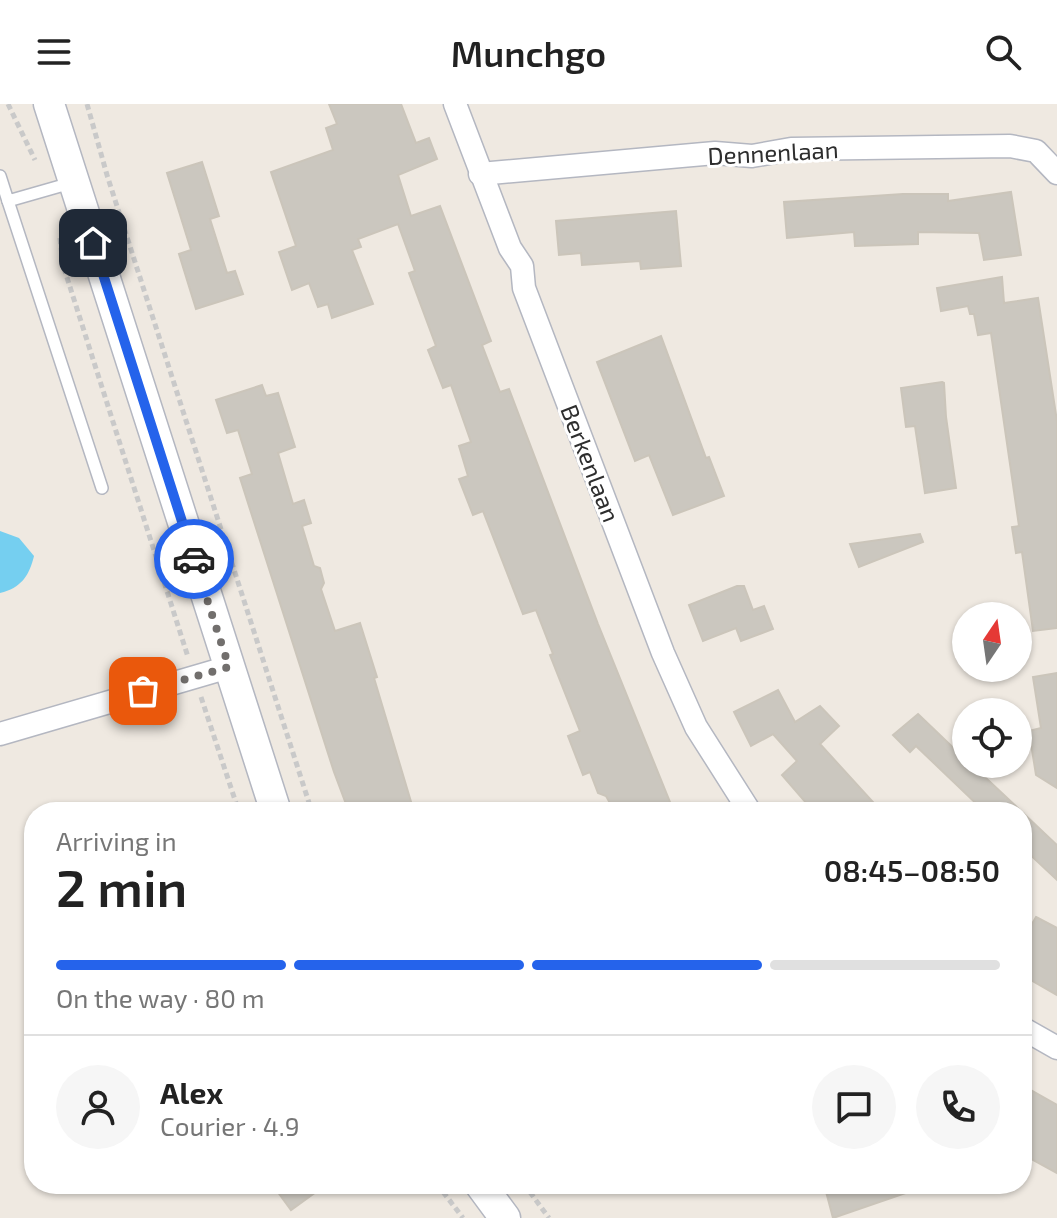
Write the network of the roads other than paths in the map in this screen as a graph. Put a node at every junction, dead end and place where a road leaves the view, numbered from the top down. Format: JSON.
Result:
{"nodes":[{"id":1,"x":49,"y":104,"type":"edge"},
{"id":2,"x":455,"y":104,"type":"edge"},
{"id":3,"x":1057,"y":173,"type":"edge"},
{"id":4,"x":480,"y":174,"type":"junction"},
{"id":5,"x":0,"y":176,"type":"edge"},
{"id":6,"x":60,"y":186,"type":"junction"},
{"id":7,"x":8,"y":201,"type":"junction"},
{"id":8,"x":102,"y":488,"type":"dead end"},
{"id":9,"x":229,"y":667,"type":"junction"},
{"id":10,"x":0,"y":734,"type":"edge"},
{"id":11,"x":273,"y":802,"type":"edge"},
{"id":12,"x":744,"y":802,"type":"edge"},
{"id":13,"x":1032,"y":1034,"type":"edge"},
{"id":14,"x":1057,"y":1048,"type":"edge"},
{"id":15,"x":487,"y":1194,"type":"edge"},
{"id":16,"x":505,"y":1218,"type":"edge"}],
"edges":[{"from":1,"to":6,"type":"main road"},
{"from":2,"to":4,"type":"street","name":"Berkenlaan"},
{"from":3,"to":4,"type":"street","name":"Dennenlaan"},
{"from":4,"to":12,"type":"street","name":"Berkenlaan"},
{"from":5,"to":7,"type":"lane"},
{"from":6,"to":7,"type":"lane"},
{"from":6,"to":9,"type":"main road"},
{"from":7,"to":8,"type":"lane"},
{"from":9,"to":10,"type":"street"},
{"from":9,"to":11,"type":"main road"},
{"from":13,"to":14,"type":"street"},
{"from":15,"to":16,"type":"main road"}]}
